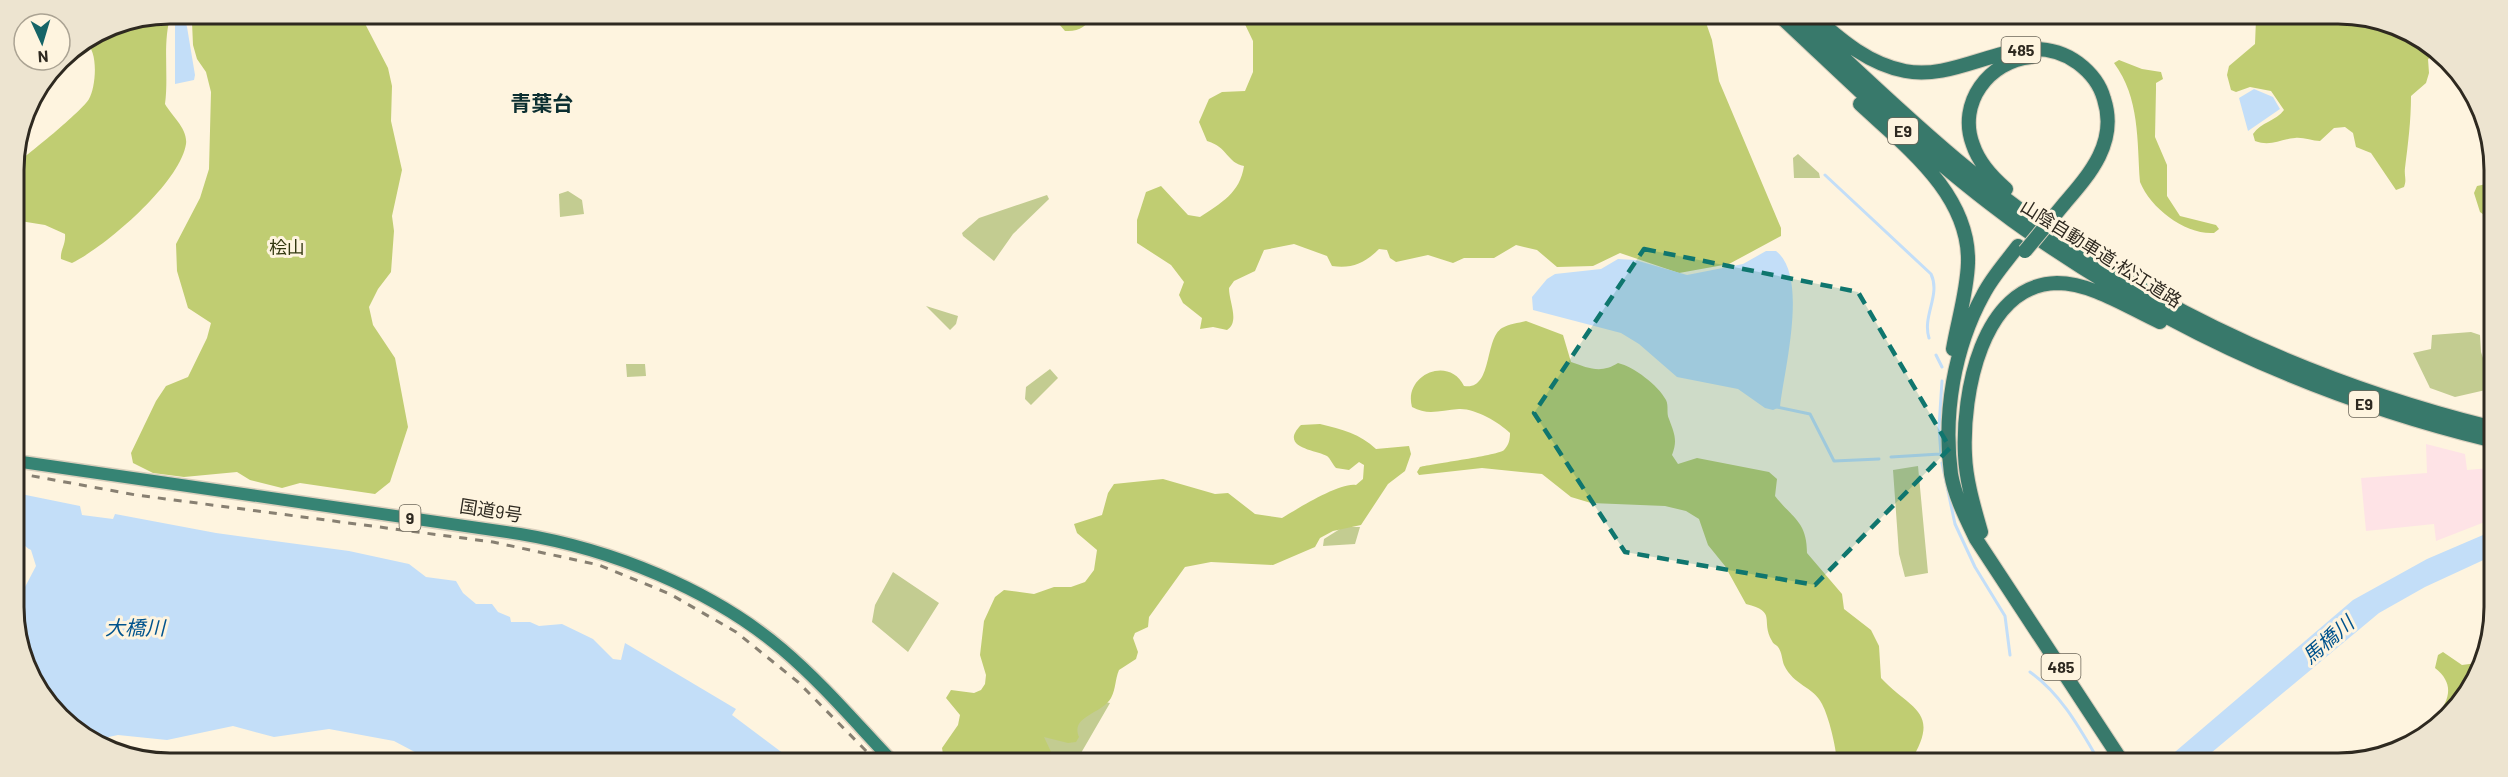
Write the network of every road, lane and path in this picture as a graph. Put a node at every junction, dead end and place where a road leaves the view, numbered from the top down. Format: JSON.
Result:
{"nodes":[{"id":1,"x":1788,"y":24,"type":"edge"},
{"id":2,"x":1807,"y":24,"type":"edge"},
{"id":3,"x":1824,"y":24,"type":"edge"},
{"id":4,"x":1835,"y":68,"type":"junction"},
{"id":5,"x":2061,"y":202,"type":"junction"},
{"id":6,"x":2020,"y":209,"type":"junction"},
{"id":7,"x":1968,"y":342,"type":"junction"},
{"id":8,"x":2244,"y":352,"type":"junction"},
{"id":9,"x":2283,"y":374,"type":"joint"},
{"id":10,"x":2484,"y":425,"type":"edge"},
{"id":11,"x":2484,"y":438,"type":"edge"},
{"id":12,"x":24,"y":462,"type":"edge"},
{"id":13,"x":1998,"y":571,"type":"junction"},
{"id":14,"x":885,"y":753,"type":"edge"},
{"id":15,"x":2116,"y":753,"type":"edge"}],
"edges":[{"from":1,"to":4,"type":"highway","name":"山陰自動車道;松江道路","number":"E9"},
{"from":2,"to":6,"type":"highway","name":"山陰自動車道;松江道路","number":"E9"},
{"from":3,"to":5,"type":"highway","number":"485"},
{"from":4,"to":7,"type":"highway","number":"485"},
{"from":4,"to":8,"type":"highway","name":"山陰自動車道;松江道路","number":"E9"},
{"from":5,"to":6,"type":"highway","number":"485"},
{"from":5,"to":7,"type":"highway","number":"485","bridge":true},
{"from":6,"to":8,"type":"highway","name":"山陰自動車道;松江道路","number":"E9"},
{"from":7,"to":8,"type":"highway","number":"485"},
{"from":7,"to":13,"type":"highway","number":"485"},
{"from":7,"to":13,"type":"highway","number":"485"},
{"from":8,"to":9,"type":"highway","number":"485"},
{"from":8,"to":10,"type":"highway","name":"山陰自動車道;松江道路","number":"E9"},
{"from":9,"to":11,"type":"highway","number":"E9"},
{"from":12,"to":14,"type":"highway","name":"国道9号","number":"9"},
{"from":13,"to":15,"type":"highway","number":"485"}]}
